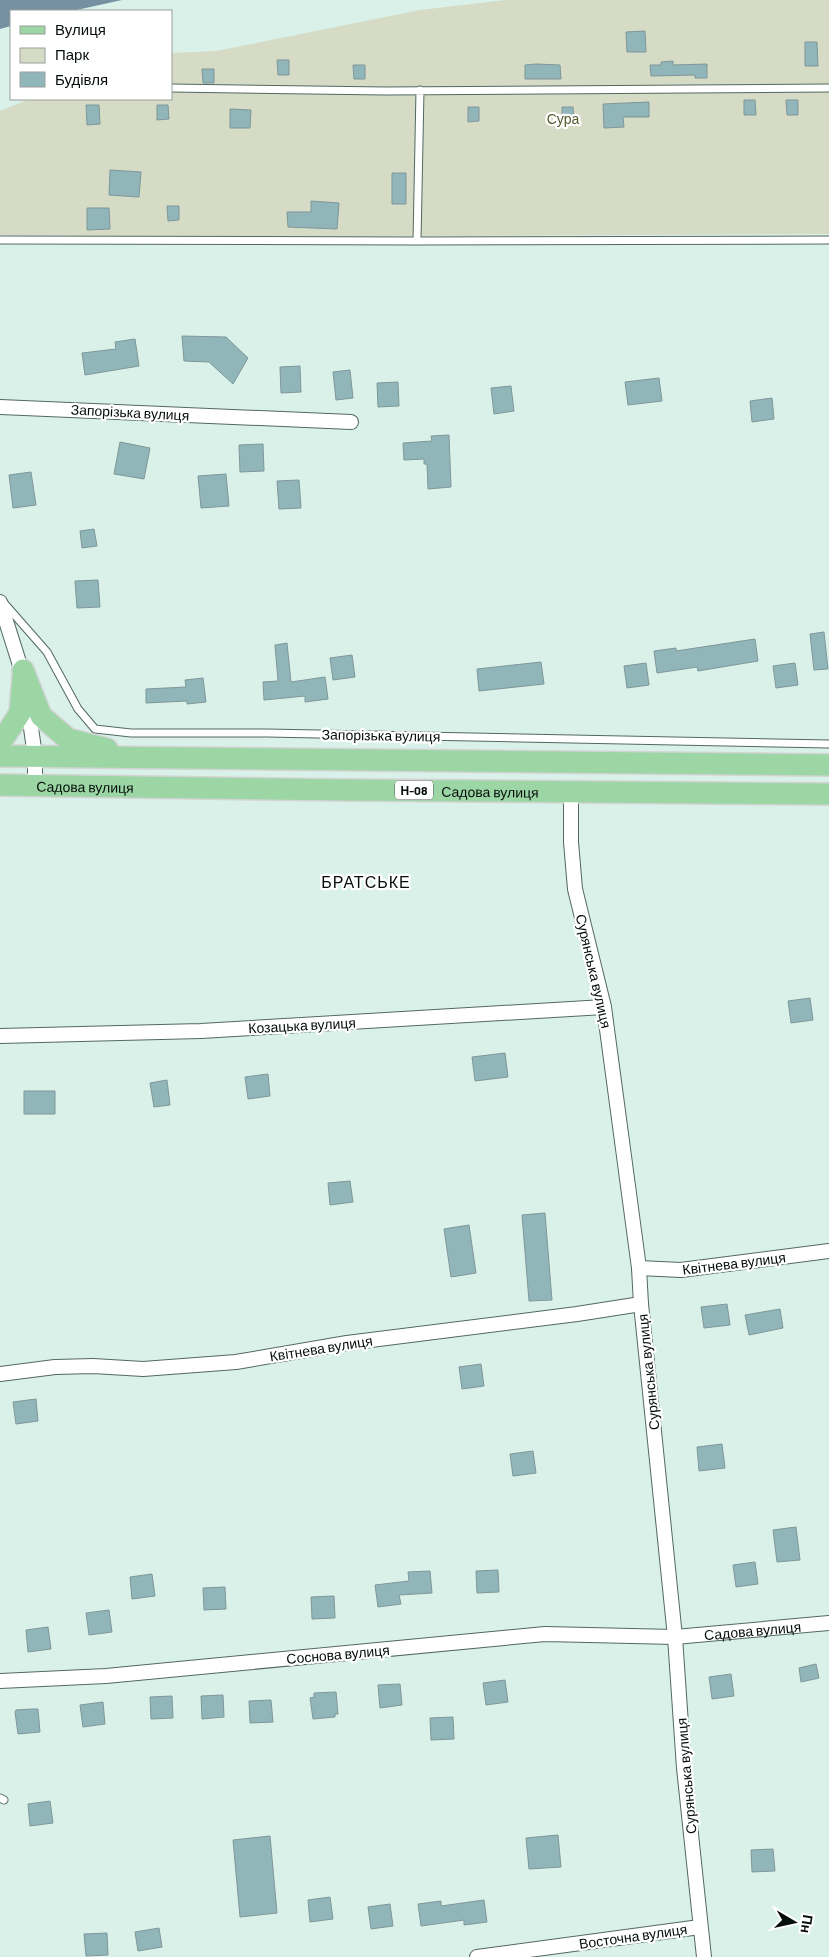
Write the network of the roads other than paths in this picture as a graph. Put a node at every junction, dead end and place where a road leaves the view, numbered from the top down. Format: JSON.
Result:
{"nodes":[{"id":1,"x":172,"y":88,"type":"edge"},
{"id":2,"x":829,"y":88,"type":"edge"},
{"id":3,"x":420,"y":90,"type":"junction"},
{"id":4,"x":0,"y":240,"type":"edge"},
{"id":5,"x":829,"y":240,"type":"edge"},
{"id":6,"x":417,"y":241,"type":"junction"},
{"id":7,"x":0,"y":406,"type":"edge"},
{"id":8,"x":351,"y":422,"type":"dead end"},
{"id":9,"x":0,"y":600,"type":"edge"},
{"id":10,"x":23,"y":670,"type":"junction"},
{"id":11,"x":0,"y":740,"type":"edge"},
{"id":12,"x":829,"y":744,"type":"edge"},
{"id":13,"x":0,"y":756,"type":"edge"},
{"id":14,"x":29,"y":756,"type":"junction"},
{"id":15,"x":135,"y":757,"type":"junction"},
{"id":16,"x":829,"y":765,"type":"edge"},
{"id":17,"x":0,"y":785,"type":"edge"},
{"id":18,"x":35,"y":786,"type":"junction"},
{"id":19,"x":571,"y":792,"type":"junction"},
{"id":20,"x":829,"y":794,"type":"edge"},
{"id":21,"x":604,"y":1007,"type":"junction"},
{"id":22,"x":0,"y":1036,"type":"edge"},
{"id":23,"x":829,"y":1251,"type":"edge"},
{"id":24,"x":639,"y":1268,"type":"junction"},
{"id":25,"x":641,"y":1304,"type":"junction"},
{"id":26,"x":0,"y":1374,"type":"edge"},
{"id":27,"x":829,"y":1623,"type":"edge"},
{"id":28,"x":675,"y":1637,"type":"junction"},
{"id":29,"x":0,"y":1681,"type":"edge"},
{"id":30,"x":700,"y":1926,"type":"junction"},
{"id":31,"x":477,"y":1957,"type":"edge"},
{"id":32,"x":704,"y":1957,"type":"edge"}],
"edges":[{"from":1,"to":3,"type":"lane"},
{"from":2,"to":3,"type":"lane"},
{"from":3,"to":6,"type":"lane"},
{"from":4,"to":6,"type":"lane"},
{"from":5,"to":6,"type":"lane"},
{"from":7,"to":8,"type":"street","name":"Запорізька вулиця"},
{"from":9,"to":10,"type":"street"},
{"from":9,"to":12,"type":"lane","name":"Запорізька вулиця"},
{"from":10,"to":11,"type":"main road"},
{"from":10,"to":14,"type":"street"},
{"from":10,"to":15,"type":"main road"},
{"from":13,"to":14,"type":"main road","number":"Н-08"},
{"from":14,"to":15,"type":"main road","name":"Садова вулиця","number":"Н-08"},
{"from":14,"to":18,"type":"street"},
{"from":15,"to":16,"type":"main road","name":"Садова вулиця","number":"Н-08"},
{"from":17,"to":18,"type":"main road","name":"Садова вулиця","number":"Н-08"},
{"from":18,"to":19,"type":"main road","name":"Садова вулиця","number":"Н-08"},
{"from":19,"to":20,"type":"main road","name":"Садова вулиця","number":"Н-08"},
{"from":19,"to":21,"type":"street","name":"Сурянська вулиця"},
{"from":21,"to":22,"type":"street","name":"Козацька вулиця"},
{"from":21,"to":24,"type":"street","name":"Сурянська вулиця"},
{"from":23,"to":24,"type":"street","name":"Квітнева вулиця"},
{"from":24,"to":25,"type":"street","name":"Сурянська вулиця"},
{"from":25,"to":26,"type":"street","name":"Квітнева вулиця"},
{"from":25,"to":28,"type":"street","name":"Сурянська вулиця"},
{"from":27,"to":28,"type":"street","name":"Садова вулиця"},
{"from":28,"to":29,"type":"street","name":"Соснова вулиця"},
{"from":28,"to":30,"type":"street","name":"Сурянська вулиця"},
{"from":30,"to":31,"type":"street","name":"Восточна вулиця"},
{"from":30,"to":32,"type":"street","name":"Сурянська вулиця"}]}
